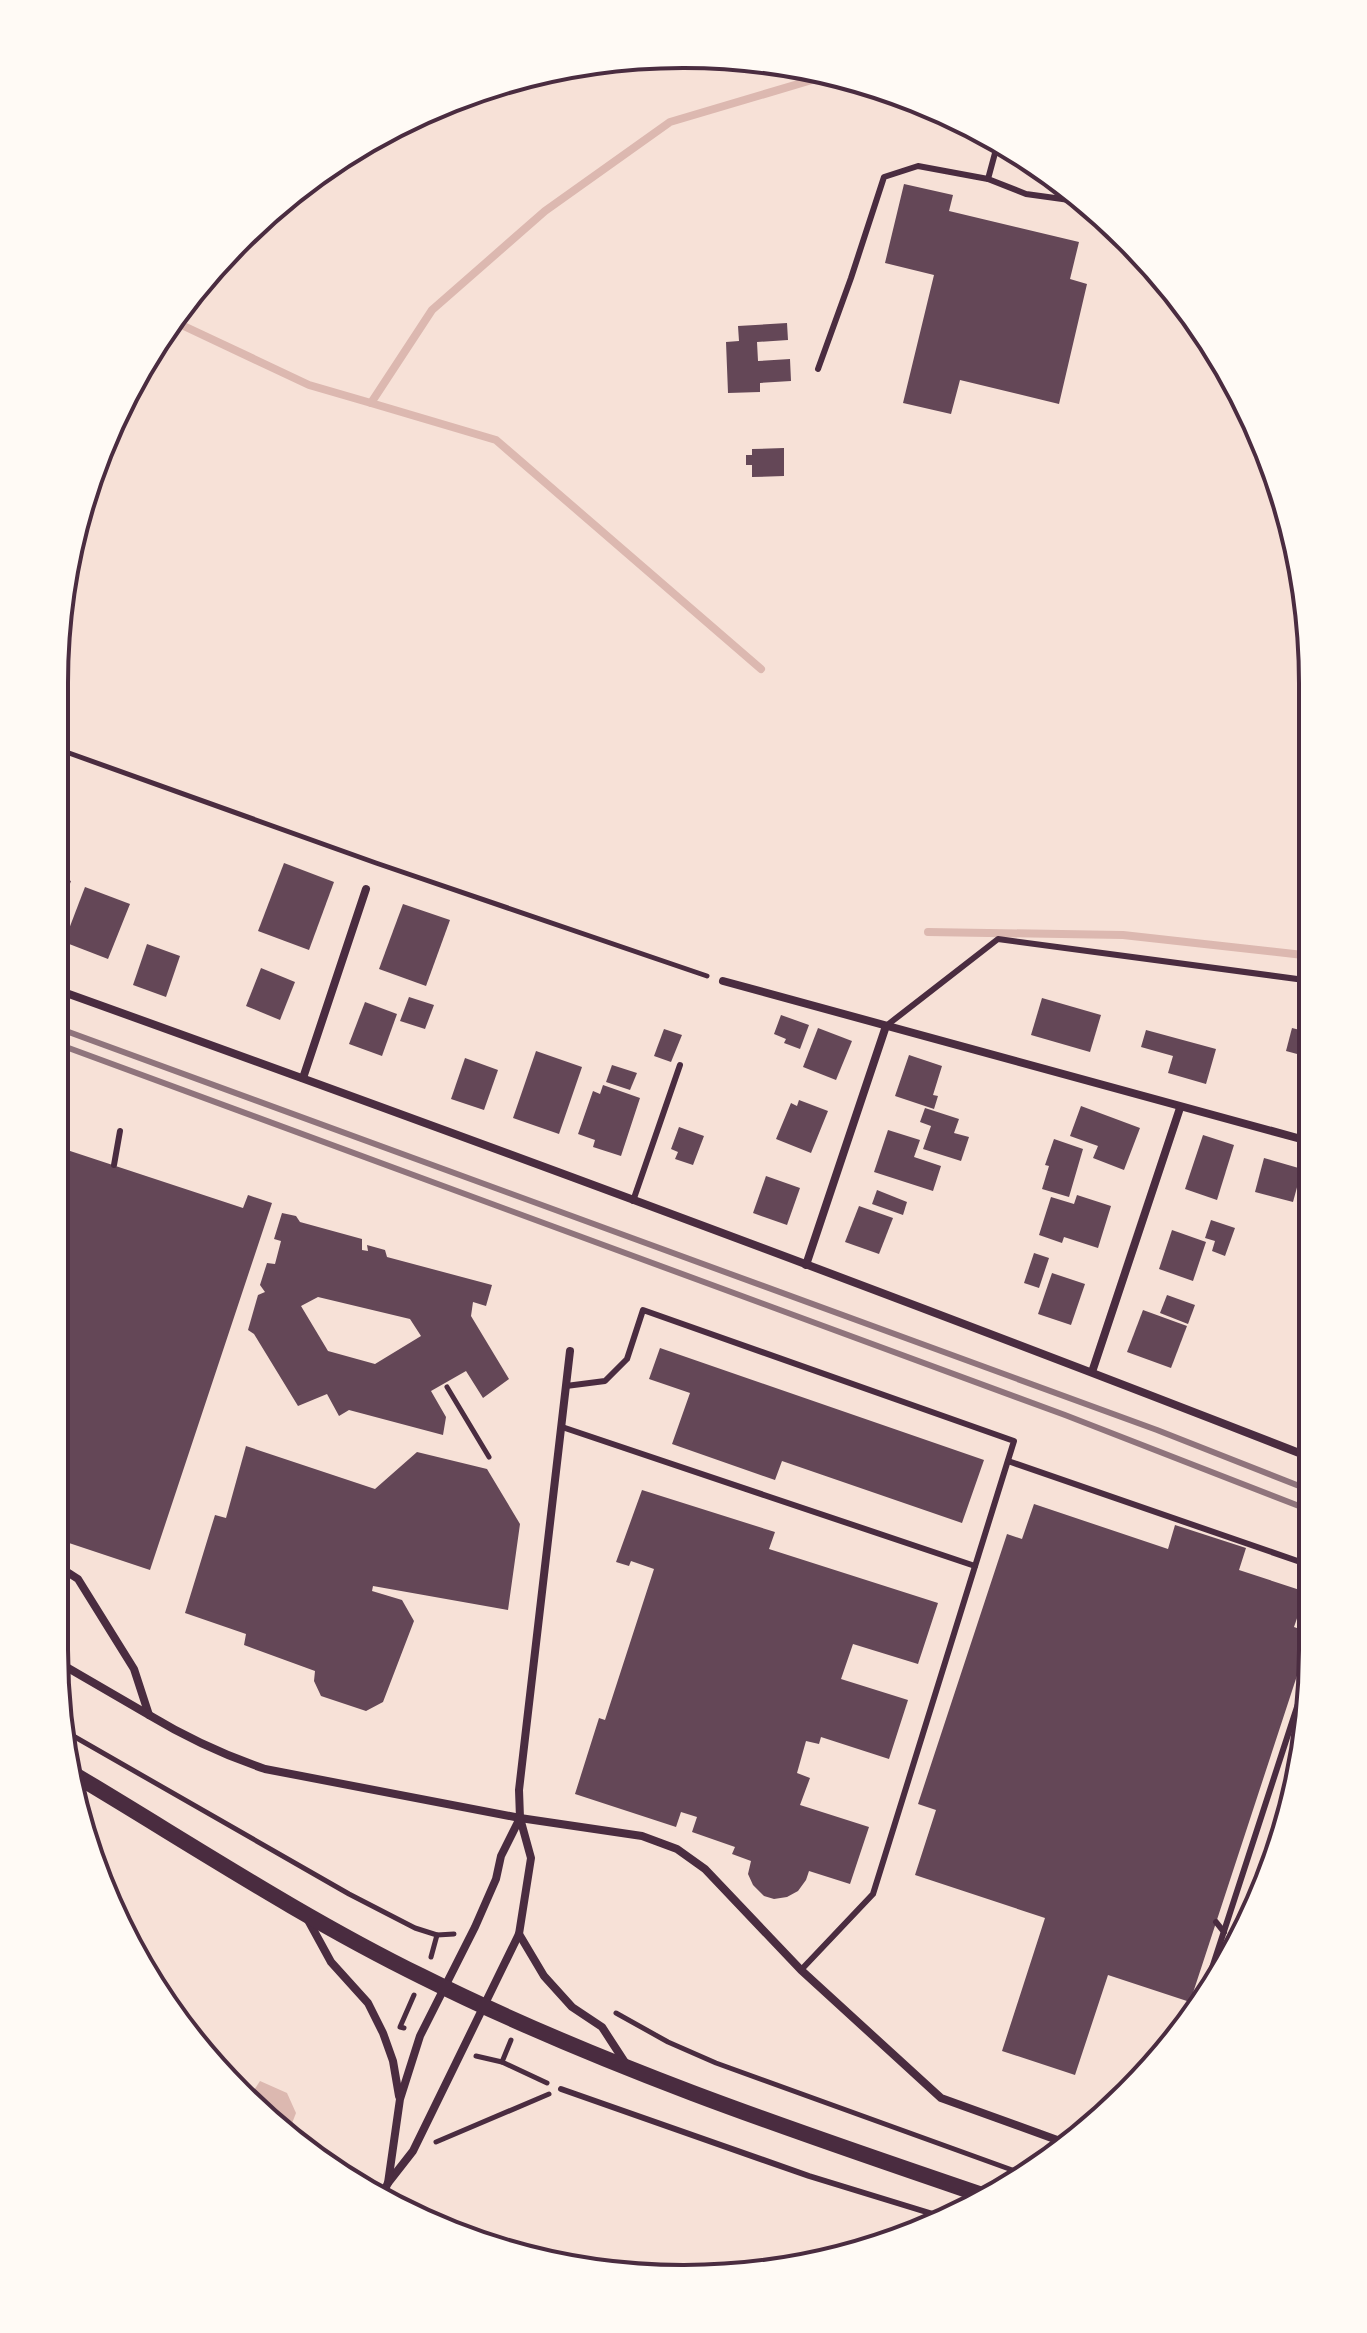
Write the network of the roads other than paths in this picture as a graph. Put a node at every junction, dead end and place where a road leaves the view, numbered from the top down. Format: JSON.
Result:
{"nodes":[{"id":1,"x":995,"y":153,"type":"edge"},
{"id":2,"x":988,"y":179,"type":"junction"},
{"id":3,"x":1063,"y":199,"type":"edge"},
{"id":4,"x":818,"y":369,"type":"dead end"},
{"id":5,"x":366,"y":889,"type":"dead end"},
{"id":6,"x":1299,"y":979,"type":"edge"},
{"id":7,"x":723,"y":981,"type":"road end"},
{"id":8,"x":68,"y":994,"type":"edge"},
{"id":9,"x":886,"y":1026,"type":"junction"},
{"id":10,"x":680,"y":1065,"type":"dead end"},
{"id":11,"x":303,"y":1078,"type":"junction"},
{"id":12,"x":1180,"y":1108,"type":"junction"},
{"id":13,"x":120,"y":1131,"type":"dead end"},
{"id":14,"x":1299,"y":1139,"type":"edge"},
{"id":15,"x":114,"y":1165,"type":"dead end"},
{"id":16,"x":633,"y":1201,"type":"junction"},
{"id":17,"x":806,"y":1265,"type":"junction"},
{"id":18,"x":570,"y":1351,"type":"dead end"},
{"id":19,"x":1092,"y":1372,"type":"junction"},
{"id":20,"x":566,"y":1386,"type":"junction"},
{"id":21,"x":562,"y":1427,"type":"junction"},
{"id":22,"x":1299,"y":1453,"type":"edge"},
{"id":23,"x":1008,"y":1461,"type":"junction"},
{"id":24,"x":1299,"y":1562,"type":"edge"},
{"id":25,"x":975,"y":1566,"type":"junction"},
{"id":26,"x":68,"y":1573,"type":"edge"},
{"id":27,"x":68,"y":1668,"type":"edge"},
{"id":28,"x":1296,"y":1710,"type":"edge"},
{"id":29,"x":149,"y":1715,"type":"junction"},
{"id":30,"x":82,"y":1779,"type":"edge"},
{"id":31,"x":520,"y":1818,"type":"junction"},
{"id":32,"x":304,"y":1912,"type":"junction"},
{"id":33,"x":1216,"y":1922,"type":"dead end"},
{"id":34,"x":1224,"y":1932,"type":"junction"},
{"id":35,"x":519,"y":1934,"type":"junction"},
{"id":36,"x":1215,"y":1961,"type":"edge"},
{"id":37,"x":801,"y":1970,"type":"junction"},
{"id":38,"x":444,"y":1988,"type":"junction"},
{"id":39,"x":485,"y":2007,"type":"junction"},
{"id":40,"x":629,"y":2069,"type":"junction"},
{"id":41,"x":561,"y":2089,"type":"road end"},
{"id":42,"x":400,"y":2099,"type":"junction"},
{"id":43,"x":1056,"y":2140,"type":"edge"},
{"id":44,"x":388,"y":2183,"type":"junction"},
{"id":45,"x":385,"y":2188,"type":"edge"},
{"id":46,"x":974,"y":2192,"type":"edge"},
{"id":47,"x":930,"y":2213,"type":"edge"}],
"edges":[{"from":1,"to":2,"type":"lane"},
{"from":2,"to":3,"type":"lane"},
{"from":2,"to":4,"type":"lane"},
{"from":5,"to":11,"type":"street"},
{"from":6,"to":9,"type":"lane"},
{"from":7,"to":9,"type":"street"},
{"from":8,"to":11,"type":"street"},
{"from":9,"to":12,"type":"street"},
{"from":9,"to":17,"type":"street"},
{"from":10,"to":16,"type":"lane"},
{"from":11,"to":16,"type":"street"},
{"from":12,"to":14,"type":"street"},
{"from":12,"to":19,"type":"street"},
{"from":13,"to":15,"type":"lane"},
{"from":16,"to":17,"type":"street"},
{"from":17,"to":19,"type":"street"},
{"from":18,"to":20,"type":"street"},
{"from":19,"to":22,"type":"street"},
{"from":20,"to":21,"type":"street"},
{"from":20,"to":23,"type":"lane"},
{"from":21,"to":25,"type":"lane"},
{"from":21,"to":31,"type":"street"},
{"from":23,"to":24,"type":"lane"},
{"from":23,"to":25,"type":"lane"},
{"from":25,"to":37,"type":"lane"},
{"from":26,"to":29,"type":"street"},
{"from":27,"to":29,"type":"street"},
{"from":28,"to":34,"type":"lane"},
{"from":29,"to":31,"type":"street"},
{"from":30,"to":32,"type":"main road"},
{"from":31,"to":35,"type":"street"},
{"from":31,"to":37,"type":"street"},
{"from":31,"to":38,"type":"street"},
{"from":32,"to":38,"type":"main road"},
{"from":32,"to":42,"type":"street"},
{"from":33,"to":34,"type":"lane"},
{"from":34,"to":36,"type":"lane"},
{"from":35,"to":39,"type":"street"},
{"from":35,"to":40,"type":"street"},
{"from":37,"to":43,"type":"street"},
{"from":38,"to":39,"type":"main road"},
{"from":38,"to":42,"type":"street"},
{"from":39,"to":40,"type":"main road"},
{"from":39,"to":44,"type":"street"},
{"from":40,"to":46,"type":"main road"},
{"from":41,"to":47,"type":"lane"},
{"from":42,"to":44,"type":"street"},
{"from":44,"to":45,"type":"street"}]}
